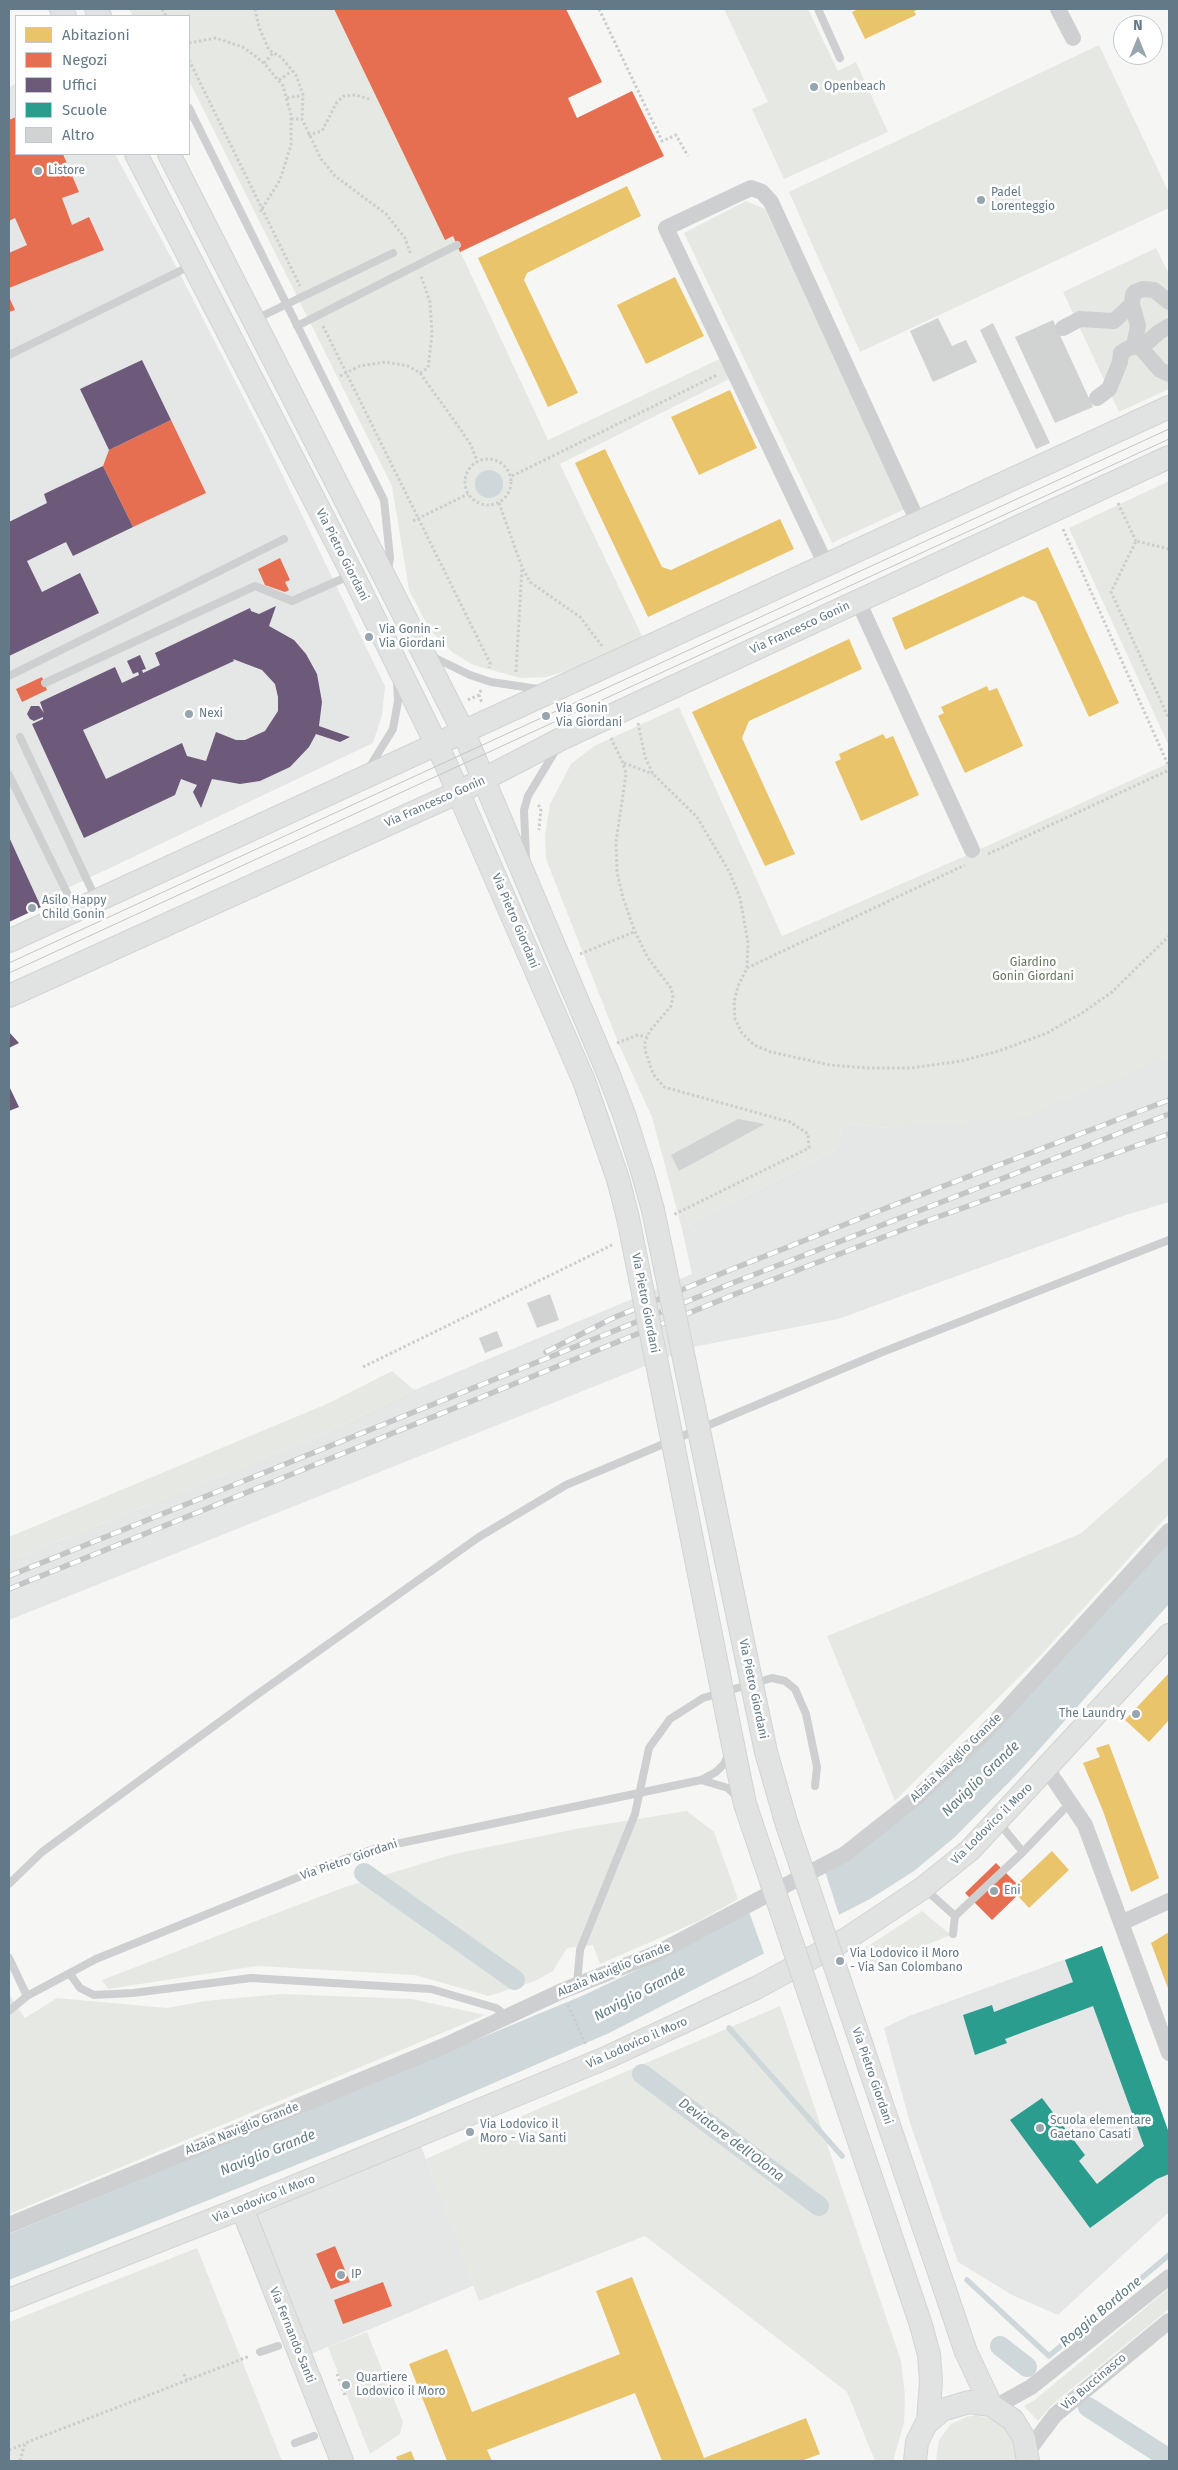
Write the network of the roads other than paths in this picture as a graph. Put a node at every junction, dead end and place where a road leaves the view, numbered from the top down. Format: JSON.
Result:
{"nodes":[{"id":1,"x":818,"y":9,"type":"edge"},
{"id":2,"x":1058,"y":9,"type":"edge"},
{"id":3,"x":1072,"y":38,"type":"dead end"},
{"id":4,"x":840,"y":58,"type":"dead end"},
{"id":5,"x":190,"y":110,"type":"edge"},
{"id":6,"x":137,"y":155,"type":"edge"},
{"id":7,"x":170,"y":155,"type":"edge"},
{"id":8,"x":457,"y":245,"type":"dead end"},
{"id":9,"x":393,"y":253,"type":"dead end"},
{"id":10,"x":194,"y":264,"type":"junction"},
{"id":11,"x":1169,"y":302,"type":"edge"},
{"id":12,"x":1132,"y":304,"type":"junction"},
{"id":13,"x":287,"y":305,"type":"junction"},
{"id":14,"x":254,"y":320,"type":"junction"},
{"id":15,"x":297,"y":326,"type":"junction"},
{"id":16,"x":1169,"y":326,"type":"edge"},
{"id":17,"x":1063,"y":328,"type":"dead end"},
{"id":18,"x":1138,"y":347,"type":"junction"},
{"id":19,"x":9,"y":355,"type":"edge"},
{"id":20,"x":1169,"y":374,"type":"edge"},
{"id":21,"x":1097,"y":398,"type":"dead end"},
{"id":22,"x":1169,"y":407,"type":"edge"},
{"id":23,"x":1169,"y":457,"type":"edge"},
{"id":24,"x":918,"y":522,"type":"junction"},
{"id":25,"x":284,"y":540,"type":"dead end"},
{"id":26,"x":826,"y":565,"type":"junction"},
{"id":27,"x":353,"y":574,"type":"junction"},
{"id":28,"x":387,"y":579,"type":"junction"},
{"id":29,"x":858,"y":601,"type":"junction"},
{"id":30,"x":423,"y":652,"type":"junction"},
{"id":31,"x":396,"y":662,"type":"junction"},
{"id":32,"x":9,"y":676,"type":"edge"},
{"id":33,"x":45,"y":683,"type":"dead end"},
{"id":34,"x":553,"y":690,"type":"junction"},
{"id":35,"x":463,"y":731,"type":"junction"},
{"id":36,"x":20,"y":737,"type":"dead end"},
{"id":37,"x":564,"y":738,"type":"junction"},
{"id":38,"x":437,"y":744,"type":"junction"},
{"id":39,"x":9,"y":775,"type":"edge"},
{"id":40,"x":363,"y":778,"type":"junction"},
{"id":41,"x":484,"y":781,"type":"junction"},
{"id":42,"x":459,"y":792,"type":"junction"},
{"id":43,"x":975,"y":856,"type":"road end"},
{"id":44,"x":526,"y":877,"type":"junction"},
{"id":45,"x":97,"y":901,"type":"junction"},
{"id":46,"x":76,"y":910,"type":"junction"},
{"id":47,"x":9,"y":941,"type":"edge"},
{"id":48,"x":9,"y":996,"type":"edge"},
{"id":49,"x":1169,"y":1240,"type":"edge"},
{"id":50,"x":1169,"y":1531,"type":"edge"},
{"id":51,"x":1169,"y":1635,"type":"edge"},
{"id":52,"x":733,"y":1745,"type":"junction"},
{"id":53,"x":1046,"y":1769,"type":"junction"},
{"id":54,"x":701,"y":1780,"type":"junction"},
{"id":55,"x":815,"y":1786,"type":"dead end"},
{"id":56,"x":746,"y":1804,"type":"junction"},
{"id":57,"x":1070,"y":1804,"type":"junction"},
{"id":58,"x":998,"y":1822,"type":"junction"},
{"id":59,"x":1023,"y":1852,"type":"junction"},
{"id":60,"x":9,"y":1884,"type":"edge"},
{"id":61,"x":923,"y":1888,"type":"junction"},
{"id":62,"x":1169,"y":1901,"type":"edge"},
{"id":63,"x":956,"y":1916,"type":"junction"},
{"id":64,"x":1122,"y":1923,"type":"junction"},
{"id":65,"x":954,"y":1934,"type":"dead end"},
{"id":66,"x":9,"y":1958,"type":"edge"},
{"id":67,"x":70,"y":1974,"type":"junction"},
{"id":68,"x":577,"y":1985,"type":"junction"},
{"id":69,"x":27,"y":1996,"type":"junction"},
{"id":70,"x":9,"y":2011,"type":"edge"},
{"id":71,"x":509,"y":2017,"type":"junction"},
{"id":72,"x":1169,"y":2053,"type":"edge"},
{"id":73,"x":242,"y":2208,"type":"junction"},
{"id":74,"x":9,"y":2225,"type":"edge"},
{"id":75,"x":1169,"y":2277,"type":"edge"},
{"id":76,"x":9,"y":2300,"type":"edge"},
{"id":77,"x":1169,"y":2321,"type":"edge"},
{"id":78,"x":278,"y":2346,"type":"dead end"},
{"id":79,"x":260,"y":2352,"type":"road end"},
{"id":80,"x":993,"y":2406,"type":"junction"},
{"id":81,"x":928,"y":2422,"type":"junction"},
{"id":82,"x":314,"y":2436,"type":"dead end"},
{"id":83,"x":295,"y":2443,"type":"dead end"},
{"id":84,"x":1028,"y":2456,"type":"edge"},
{"id":85,"x":914,"y":2460,"type":"edge"},
{"id":86,"x":342,"y":2461,"type":"edge"}],
"edges":[{"from":1,"to":4,"type":"lane"},
{"from":2,"to":3,"type":"street"},
{"from":5,"to":13,"type":"lane"},
{"from":6,"to":10,"type":"main road","name":"Via Pietro Giordani"},
{"from":7,"to":14,"type":"main road","name":"Via Pietro Giordani"},
{"from":8,"to":15,"type":"lane"},
{"from":9,"to":13,"type":"lane"},
{"from":10,"to":19,"type":"lane"},
{"from":10,"to":27,"type":"main road","name":"Via Pietro Giordani"},
{"from":11,"to":12,"type":"street"},
{"from":12,"to":17,"type":"street"},
{"from":12,"to":18,"type":"street"},
{"from":13,"to":14,"type":"lane"},
{"from":13,"to":15,"type":"lane"},
{"from":14,"to":28,"type":"main road","name":"Via Pietro Giordani"},
{"from":15,"to":28,"type":"lane"},
{"from":16,"to":18,"type":"street"},
{"from":18,"to":20,"type":"street"},
{"from":18,"to":21,"type":"street"},
{"from":22,"to":24,"type":"main road"},
{"from":23,"to":29,"type":"main road","name":"Via Francesco Gonin"},
{"from":24,"to":26,"type":"main road"},
{"from":24,"to":26,"type":"street"},
{"from":25,"to":32,"type":"lane"},
{"from":26,"to":34,"type":"main road"},
{"from":27,"to":31,"type":"main road","name":"Via Pietro Giordani"},
{"from":27,"to":33,"type":"lane"},
{"from":28,"to":30,"type":"main road","name":"Via Pietro Giordani"},
{"from":29,"to":37,"type":"main road","name":"Via Francesco Gonin"},
{"from":29,"to":43,"type":"street","name":"Via Francesco Gonin"},
{"from":30,"to":34,"type":"lane"},
{"from":30,"to":35,"type":"main road","name":"Via Pietro Giordani"},
{"from":31,"to":38,"type":"main road","name":"Via Pietro Giordani"},
{"from":31,"to":40,"type":"lane"},
{"from":34,"to":35,"type":"main road"},
{"from":35,"to":38,"type":"main road"},
{"from":35,"to":41,"type":"main road","name":"Via Pietro Giordani"},
{"from":36,"to":45,"type":"lane"},
{"from":37,"to":41,"type":"main road","name":"Via Francesco Gonin"},
{"from":37,"to":44,"type":"lane","name":"Via Pietro Giordani"},
{"from":38,"to":40,"type":"main road"},
{"from":38,"to":42,"type":"main road","name":"Via Pietro Giordani"},
{"from":39,"to":46,"type":"lane"},
{"from":40,"to":45,"type":"main road"},
{"from":41,"to":42,"type":"main road","name":"Via Francesco Gonin"},
{"from":41,"to":44,"type":"main road","name":"Via Pietro Giordani"},
{"from":42,"to":48,"type":"main road","name":"Via Francesco Gonin"},
{"from":42,"to":52,"type":"main road","name":"Via Pietro Giordani","bridge":true},
{"from":44,"to":80,"type":"main road","name":"Via Pietro Giordani","bridge":true},
{"from":45,"to":46,"type":"main road"},
{"from":46,"to":47,"type":"main road"},
{"from":49,"to":60,"type":"lane"},
{"from":50,"to":68,"type":"street","name":"Alzaia Naviglio Grande"},
{"from":51,"to":53,"type":"main road","name":"Via Lodovico il Moro"},
{"from":52,"to":54,"type":"lane","name":"Via Pietro Giordani"},
{"from":52,"to":56,"type":"main road","name":"Via Pietro Giordani"},
{"from":53,"to":57,"type":"street"},
{"from":53,"to":58,"type":"main road","name":"Via Lodovico il Moro"},
{"from":54,"to":56,"type":"lane","name":"Via Pietro Giordani"},
{"from":54,"to":67,"type":"lane","name":"Via Pietro Giordani","bridge":true},
{"from":55,"to":68,"type":"lane"},
{"from":56,"to":81,"type":"main road","name":"Via Pietro Giordani","bridge":true},
{"from":57,"to":59,"type":"lane"},
{"from":57,"to":64,"type":"street"},
{"from":58,"to":59,"type":"lane"},
{"from":58,"to":61,"type":"main road","name":"Via Lodovico il Moro"},
{"from":59,"to":63,"type":"lane"},
{"from":61,"to":63,"type":"lane"},
{"from":61,"to":73,"type":"main road","name":"Via Lodovico il Moro"},
{"from":62,"to":64,"type":"street"},
{"from":63,"to":65,"type":"lane"},
{"from":64,"to":72,"type":"street"},
{"from":66,"to":69,"type":"lane"},
{"from":67,"to":69,"type":"lane","name":"Via Pietro Giordani"},
{"from":67,"to":71,"type":"lane"},
{"from":68,"to":71,"type":"street","name":"Alzaia Naviglio Grande"},
{"from":69,"to":70,"type":"lane","name":"Via Pietro Giordani"},
{"from":71,"to":74,"type":"street","name":"Alzaia Naviglio Grande"},
{"from":73,"to":76,"type":"main road","name":"Via Lodovico il Moro"},
{"from":73,"to":86,"type":"main road","name":"Via Fernando Santi"},
{"from":75,"to":80,"type":"street"},
{"from":77,"to":84,"type":"street","name":"Via Buccinasco"},
{"from":78,"to":79,"type":"lane"},
{"from":80,"to":81,"type":"main road","name":"Via Pietro Giordani"},
{"from":80,"to":84,"type":"main road","name":"Via Pietro Giordani"},
{"from":81,"to":85,"type":"main road","name":"Via Pietro Giordani"},
{"from":82,"to":83,"type":"lane"}]}
